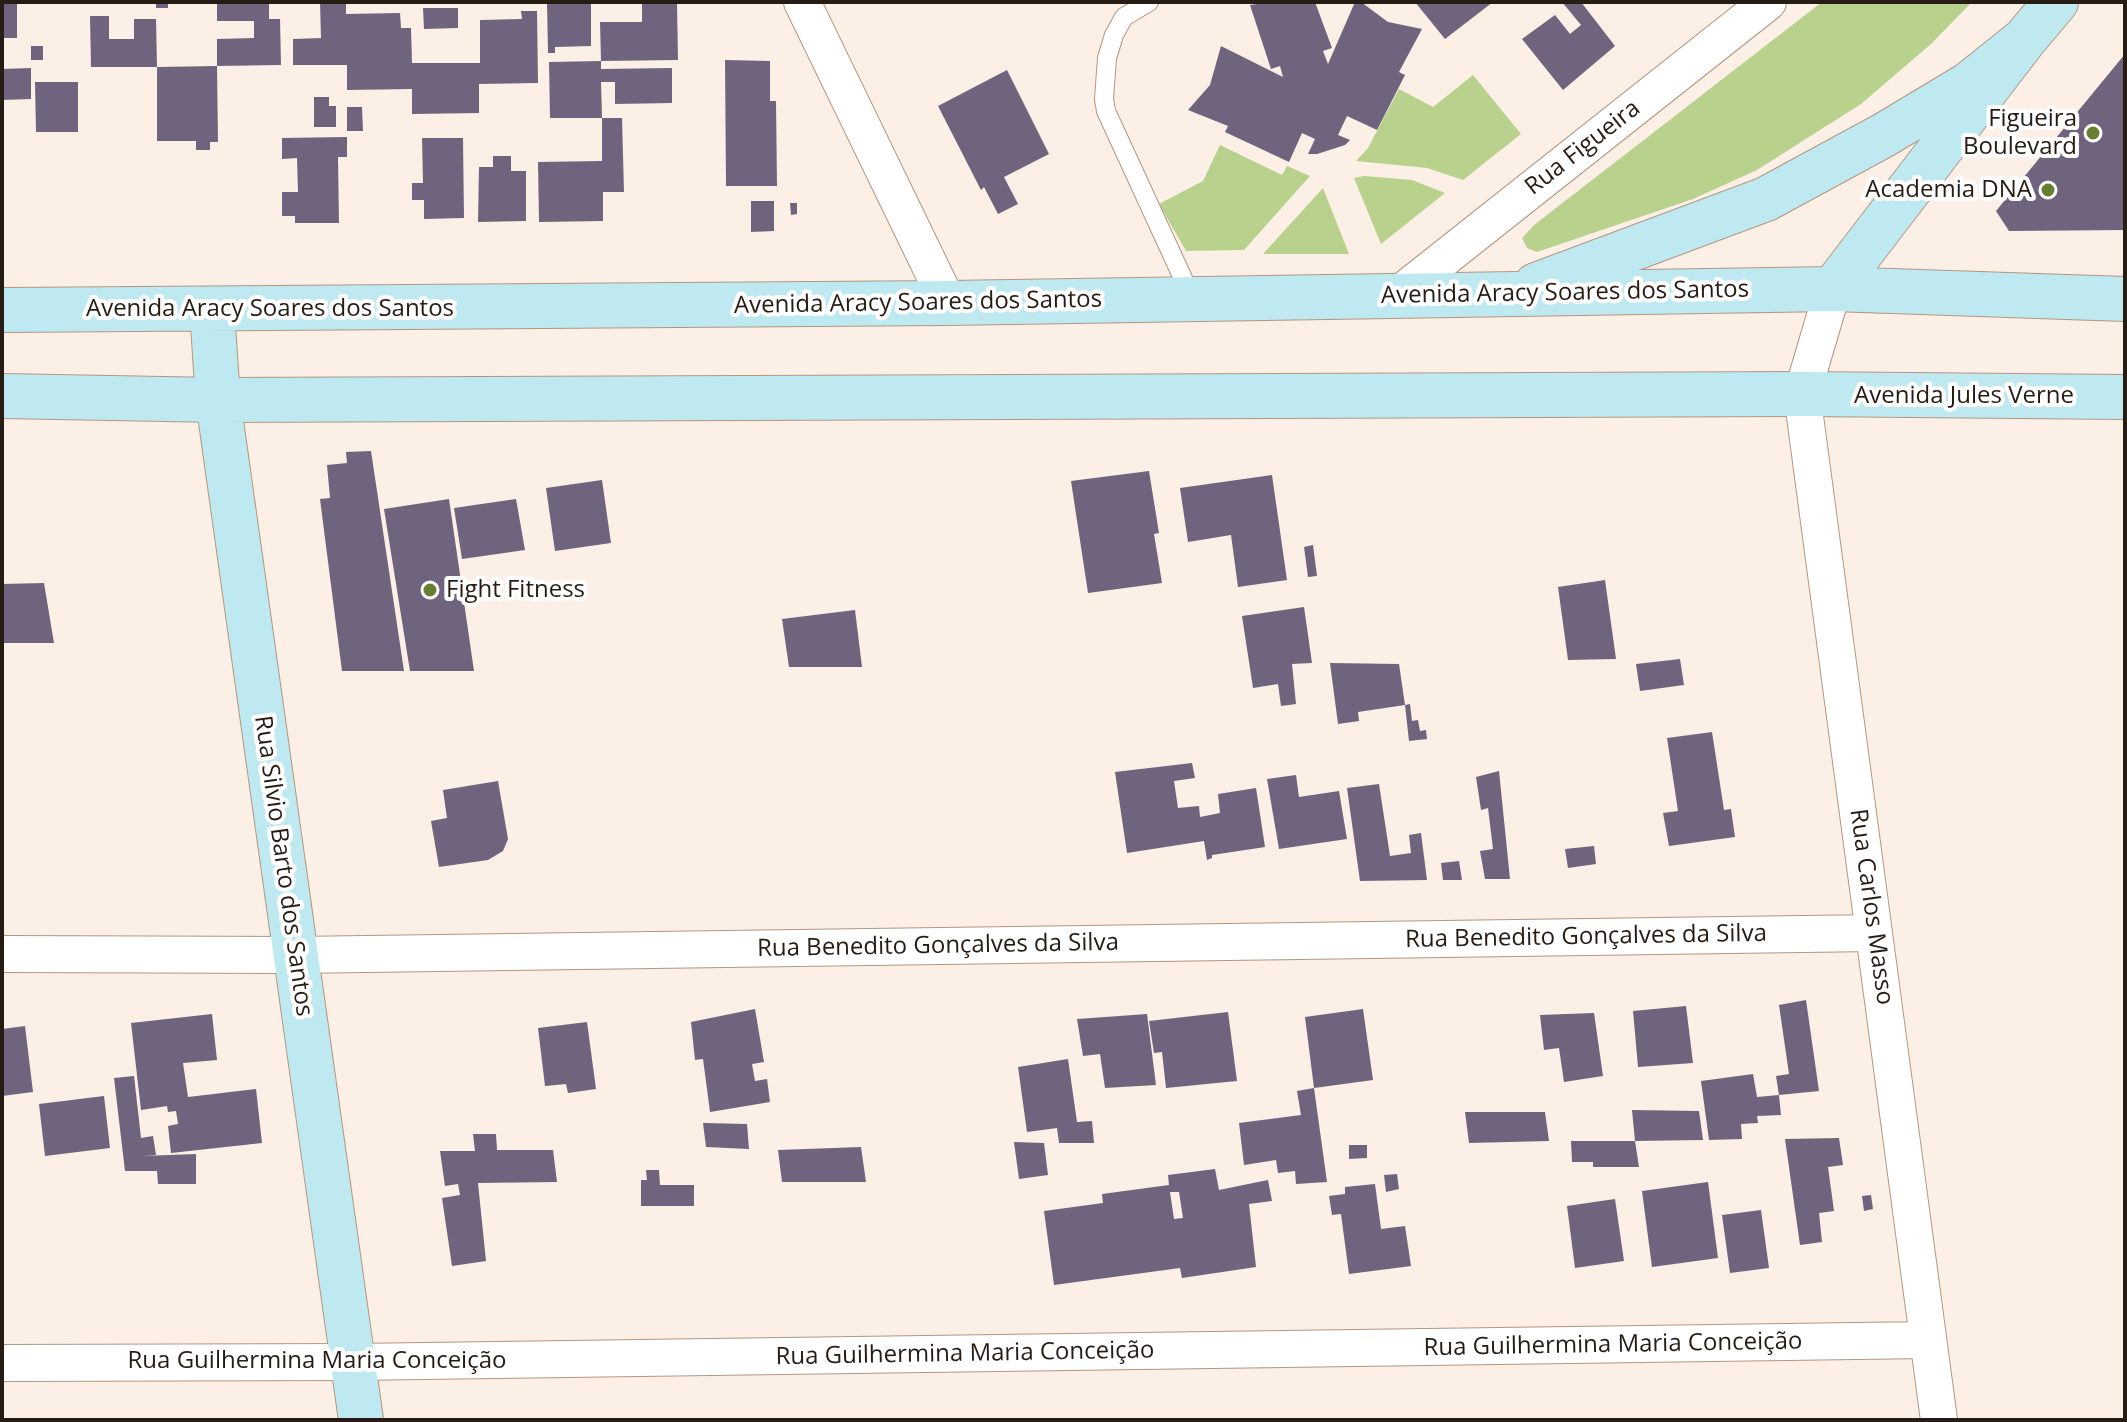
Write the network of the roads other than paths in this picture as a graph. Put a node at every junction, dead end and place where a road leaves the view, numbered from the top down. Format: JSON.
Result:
{"nodes":[{"id":1,"x":802,"y":2,"type":"edge"},
{"id":2,"x":1149,"y":2,"type":"edge"},
{"id":3,"x":1768,"y":2,"type":"edge"},
{"id":4,"x":2056,"y":2,"type":"edge"},
{"id":5,"x":2024,"y":40,"type":"junction"},
{"id":6,"x":1833,"y":289,"type":"junction"},
{"id":7,"x":1398,"y":295,"type":"junction"},
{"id":8,"x":1508,"y":295,"type":"junction"},
{"id":9,"x":2125,"y":299,"type":"edge"},
{"id":10,"x":1193,"y":300,"type":"junction"},
{"id":11,"x":948,"y":303,"type":"junction"},
{"id":12,"x":2,"y":310,"type":"edge"},
{"id":13,"x":212,"y":310,"type":"junction"},
{"id":14,"x":1802,"y":394,"type":"junction"},
{"id":15,"x":2,"y":396,"type":"edge"},
{"id":16,"x":2125,"y":397,"type":"edge"},
{"id":17,"x":218,"y":400,"type":"junction"},
{"id":18,"x":1874,"y":933,"type":"junction"},
{"id":19,"x":2,"y":954,"type":"edge"},
{"id":20,"x":295,"y":955,"type":"junction"},
{"id":21,"x":1928,"y":1340,"type":"junction"},
{"id":22,"x":353,"y":1362,"type":"junction"},
{"id":23,"x":2,"y":1363,"type":"edge"},
{"id":24,"x":361,"y":1420,"type":"edge"},
{"id":25,"x":1939,"y":1420,"type":"edge"}],
"edges":[{"from":1,"to":11,"type":"street"},
{"from":2,"to":10,"type":"lane"},
{"from":3,"to":7,"type":"street","name":"Rua Figueira"},
{"from":4,"to":5,"type":"main road"},
{"from":5,"to":6,"type":"main road"},
{"from":5,"to":8,"type":"main road"},
{"from":6,"to":8,"type":"main road","name":"Avenida Aracy Soares dos Santos"},
{"from":6,"to":9,"type":"main road"},
{"from":6,"to":14,"type":"street"},
{"from":7,"to":8,"type":"main road","name":"Avenida Aracy Soares dos Santos"},
{"from":7,"to":10,"type":"main road","name":"Avenida Aracy Soares dos Santos"},
{"from":10,"to":11,"type":"main road","name":"Avenida Aracy Soares dos Santos"},
{"from":11,"to":13,"type":"main road","name":"Avenida Aracy Soares dos Santos"},
{"from":12,"to":13,"type":"main road","name":"Avenida Aracy Soares dos Santos"},
{"from":13,"to":17,"type":"main road","name":"Rua Silvio Barto dos Santos"},
{"from":14,"to":16,"type":"main road","name":"Avenida Jules Verne"},
{"from":14,"to":17,"type":"main road"},
{"from":14,"to":18,"type":"street","name":"Rua Carlos Masso"},
{"from":15,"to":17,"type":"main road"},
{"from":17,"to":20,"type":"main road","name":"Rua Silvio Barto dos Santos"},
{"from":18,"to":20,"type":"street","name":"Rua Benedito Gonçalves da Silva"},
{"from":18,"to":21,"type":"street","name":"Rua Carlos Masso"},
{"from":19,"to":20,"type":"street","name":"Rua Benedito Gonçalves da Silva"},
{"from":20,"to":22,"type":"main road","name":"Rua Silvio Barto dos Santos"},
{"from":21,"to":22,"type":"street","name":"Rua Guilhermina Maria Conceição"},
{"from":21,"to":25,"type":"street","name":"Rua Carlos Masso"},
{"from":22,"to":23,"type":"street","name":"Rua Guilhermina Maria Conceição"},
{"from":22,"to":24,"type":"main road","name":"Rua Silvio Barto dos Santos"}]}
